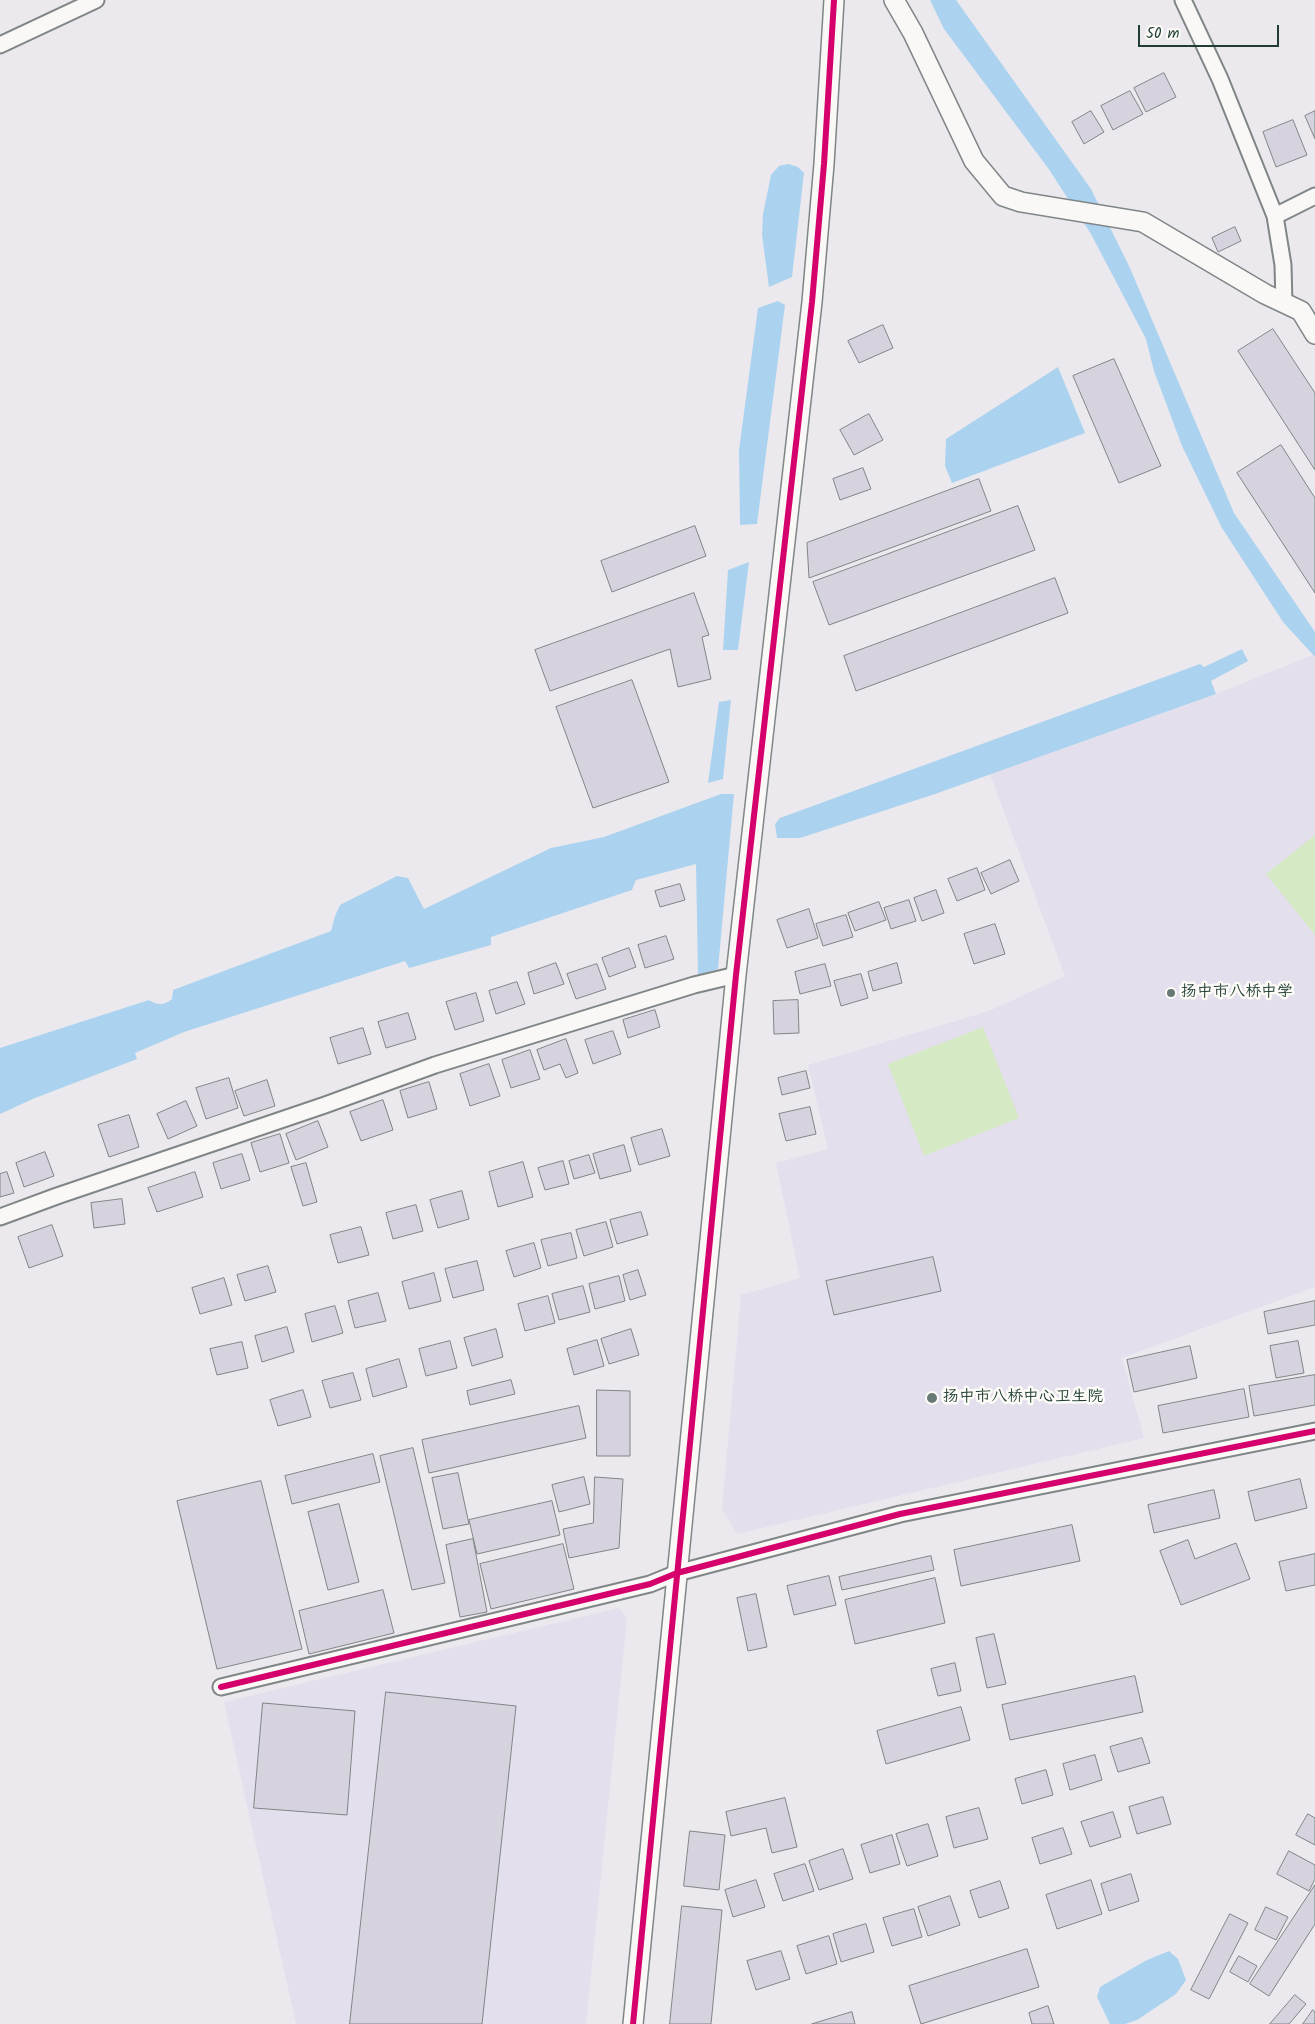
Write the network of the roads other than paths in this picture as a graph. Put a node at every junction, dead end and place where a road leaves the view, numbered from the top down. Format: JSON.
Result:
{"nodes":[{"id":1,"x":96,"y":0,"type":"edge"},
{"id":2,"x":834,"y":0,"type":"edge"},
{"id":3,"x":894,"y":0,"type":"edge"},
{"id":4,"x":1183,"y":0,"type":"edge"},
{"id":5,"x":0,"y":45,"type":"edge"},
{"id":6,"x":1315,"y":196,"type":"edge"},
{"id":7,"x":1275,"y":216,"type":"junction"},
{"id":8,"x":1284,"y":304,"type":"junction"},
{"id":9,"x":1315,"y":334,"type":"edge"},
{"id":10,"x":736,"y":975,"type":"junction"},
{"id":11,"x":0,"y":1217,"type":"edge"},
{"id":12,"x":1315,"y":1431,"type":"edge"},
{"id":13,"x":677,"y":1573,"type":"junction"},
{"id":14,"x":221,"y":1687,"type":"dead end"},
{"id":15,"x":633,"y":2024,"type":"edge"}],
"edges":[{"from":1,"to":5,"type":"street"},
{"from":2,"to":10,"type":"street"},
{"from":3,"to":8,"type":"street"},
{"from":4,"to":7,"type":"street"},
{"from":6,"to":7,"type":"street"},
{"from":7,"to":8,"type":"street"},
{"from":8,"to":9,"type":"street"},
{"from":10,"to":11,"type":"street"},
{"from":10,"to":13,"type":"street"},
{"from":12,"to":13,"type":"street"},
{"from":13,"to":14,"type":"street"},
{"from":13,"to":15,"type":"street"}]}
